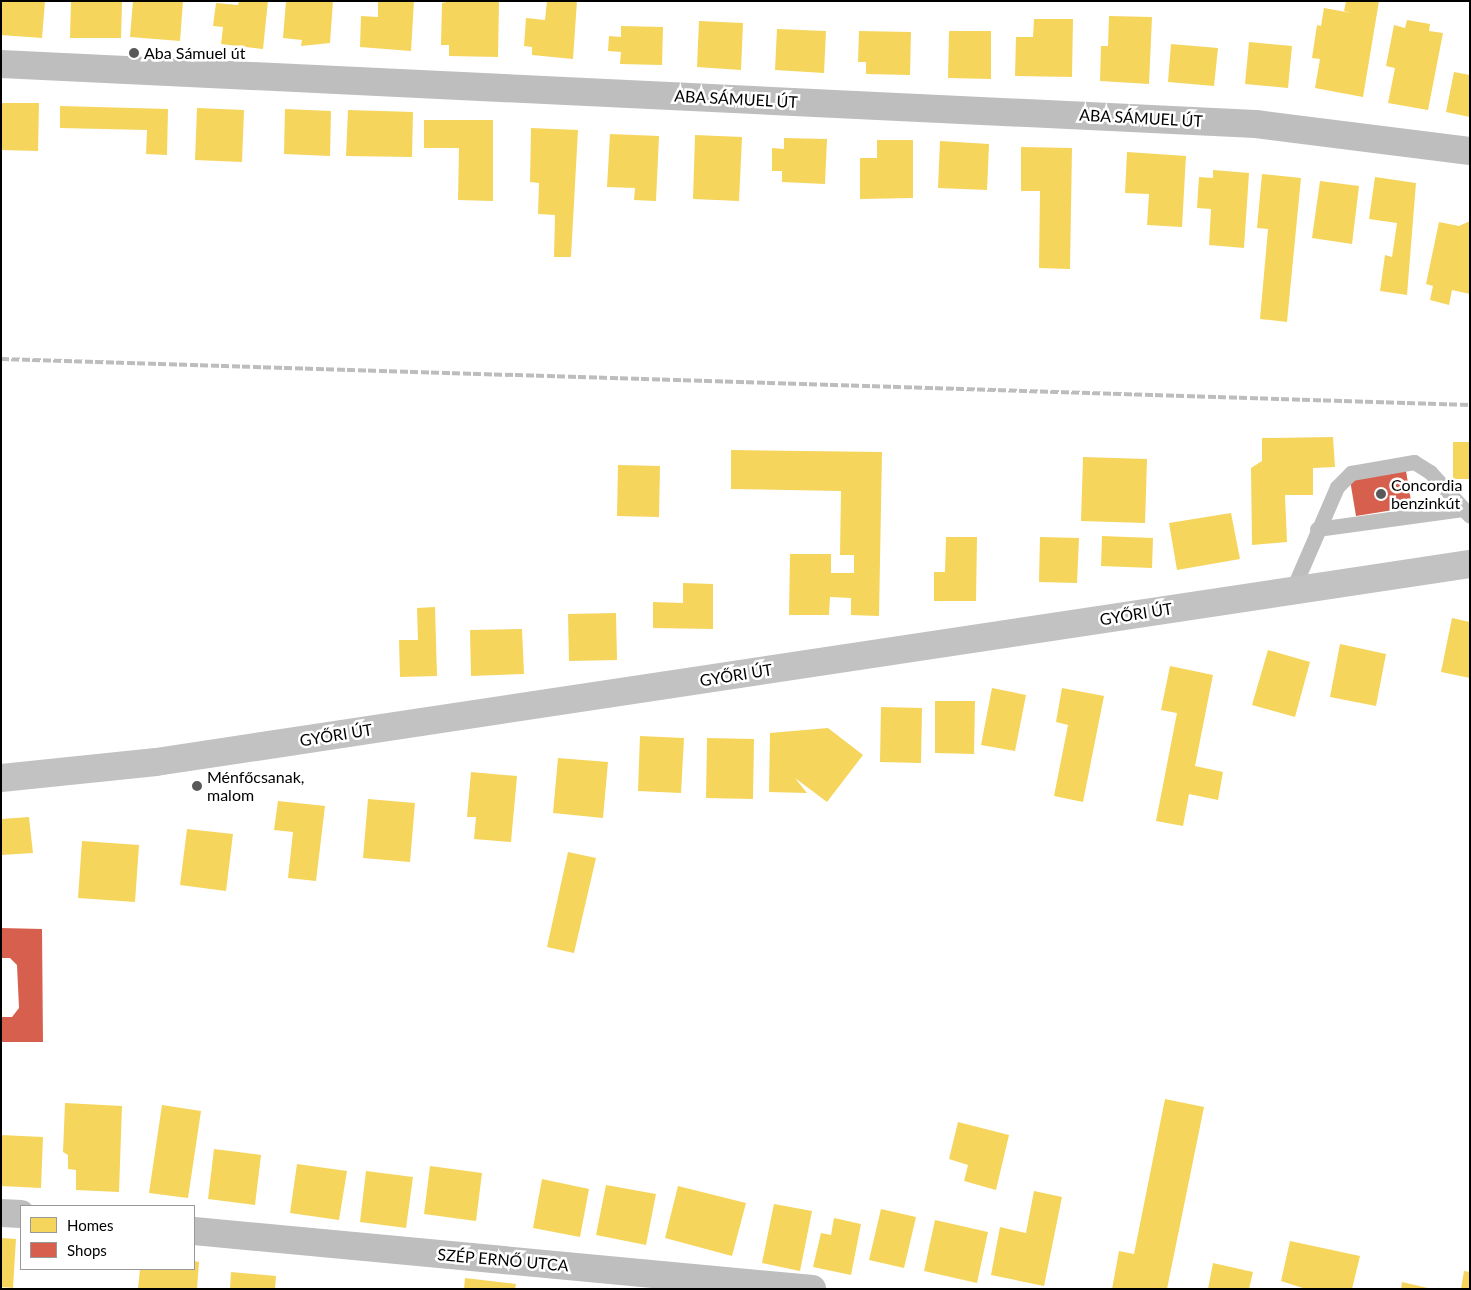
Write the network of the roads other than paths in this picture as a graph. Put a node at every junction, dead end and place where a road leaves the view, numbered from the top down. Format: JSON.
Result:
{"nodes":[{"id":1,"x":1,"y":64,"type":"edge"},
{"id":2,"x":1470,"y":151,"type":"edge"},
{"id":3,"x":1466,"y":512,"type":"edge"},
{"id":4,"x":1317,"y":529,"type":"junction"},
{"id":5,"x":1470,"y":564,"type":"edge"},
{"id":6,"x":1292,"y":591,"type":"junction"},
{"id":7,"x":1,"y":778,"type":"edge"},
{"id":8,"x":1,"y":1213,"type":"edge"},
{"id":9,"x":20,"y":1214,"type":"edge"},
{"id":10,"x":195,"y":1231,"type":"edge"},
{"id":11,"x":812,"y":1289,"type":"edge"}],
"edges":[{"from":1,"to":2,"type":"street","name":"ABA SÁMUEL ÚT"},
{"from":3,"to":4,"type":"lane"},
{"from":3,"to":4,"type":"lane"},
{"from":4,"to":6,"type":"lane"},
{"from":5,"to":6,"type":"street","name":"GYŐRI ÚT"},
{"from":6,"to":7,"type":"street","name":"GYŐRI ÚT"},
{"from":8,"to":9,"type":"street"},
{"from":10,"to":11,"type":"street","name":"SZÉP ERNŐ UTCA"}]}
